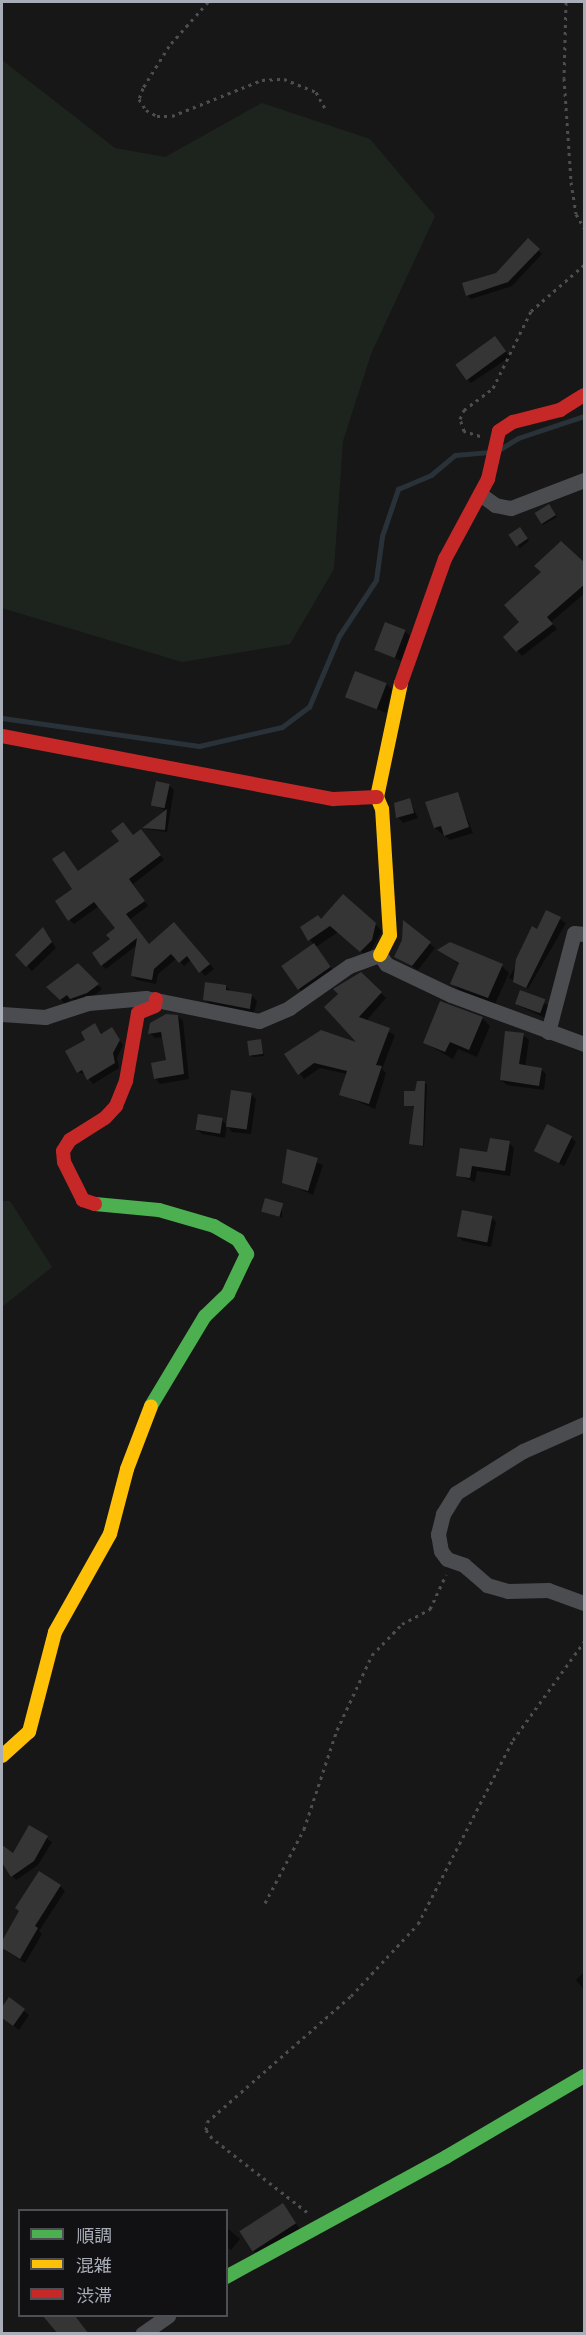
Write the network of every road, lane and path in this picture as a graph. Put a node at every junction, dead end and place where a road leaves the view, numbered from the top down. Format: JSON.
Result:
{"nodes":[{"id":1,"x":208,"y":2,"type":"edge"},
{"id":2,"x":566,"y":2,"type":"edge"},
{"id":3,"x":325,"y":108,"type":"dead end"},
{"id":4,"x":585,"y":228,"type":"edge"},
{"id":5,"x":585,"y":266,"type":"edge"},
{"id":6,"x":585,"y":395,"type":"edge"},
{"id":7,"x":495,"y":438,"type":"junction"},
{"id":8,"x":585,"y":480,"type":"edge"},
{"id":9,"x":480,"y":494,"type":"junction"},
{"id":10,"x":2,"y":736,"type":"edge"},
{"id":11,"x":377,"y":796,"type":"junction"},
{"id":12,"x":585,"y":934,"type":"edge"},
{"id":13,"x":380,"y":955,"type":"junction"},
{"id":14,"x":156,"y":999,"type":"junction"},
{"id":15,"x":2,"y":1014,"type":"edge"},
{"id":16,"x":548,"y":1032,"type":"junction"},
{"id":17,"x":585,"y":1044,"type":"edge"},
{"id":18,"x":585,"y":1424,"type":"edge"},
{"id":19,"x":453,"y":1563,"type":"junction"},
{"id":20,"x":585,"y":1602,"type":"edge"},
{"id":21,"x":585,"y":1642,"type":"edge"},
{"id":22,"x":2,"y":1756,"type":"edge"},
{"id":23,"x":265,"y":1903,"type":"dead end"},
{"id":24,"x":585,"y":2076,"type":"edge"},
{"id":25,"x":319,"y":2227,"type":"junction"},
{"id":26,"x":228,"y":2276,"type":"edge"},
{"id":27,"x":167,"y":2317,"type":"edge"},
{"id":28,"x":142,"y":2334,"type":"edge"}],
"edges":[{"from":1,"to":3,"type":"path"},
{"from":2,"to":4,"type":"path"},
{"from":5,"to":7,"type":"path"},
{"from":6,"to":7,"type":"street"},
{"from":7,"to":9,"type":"street"},
{"from":8,"to":9,"type":"street"},
{"from":9,"to":11,"type":"street"},
{"from":10,"to":11,"type":"street"},
{"from":11,"to":13,"type":"street"},
{"from":12,"to":16,"type":"street"},
{"from":13,"to":14,"type":"street"},
{"from":13,"to":16,"type":"street"},
{"from":14,"to":15,"type":"street"},
{"from":14,"to":22,"type":"street"},
{"from":16,"to":17,"type":"street"},
{"from":18,"to":19,"type":"street"},
{"from":19,"to":20,"type":"street"},
{"from":19,"to":23,"type":"path"},
{"from":21,"to":25,"type":"path"},
{"from":24,"to":25,"type":"street"},
{"from":25,"to":26,"type":"street"},
{"from":27,"to":28,"type":"street"}]}
